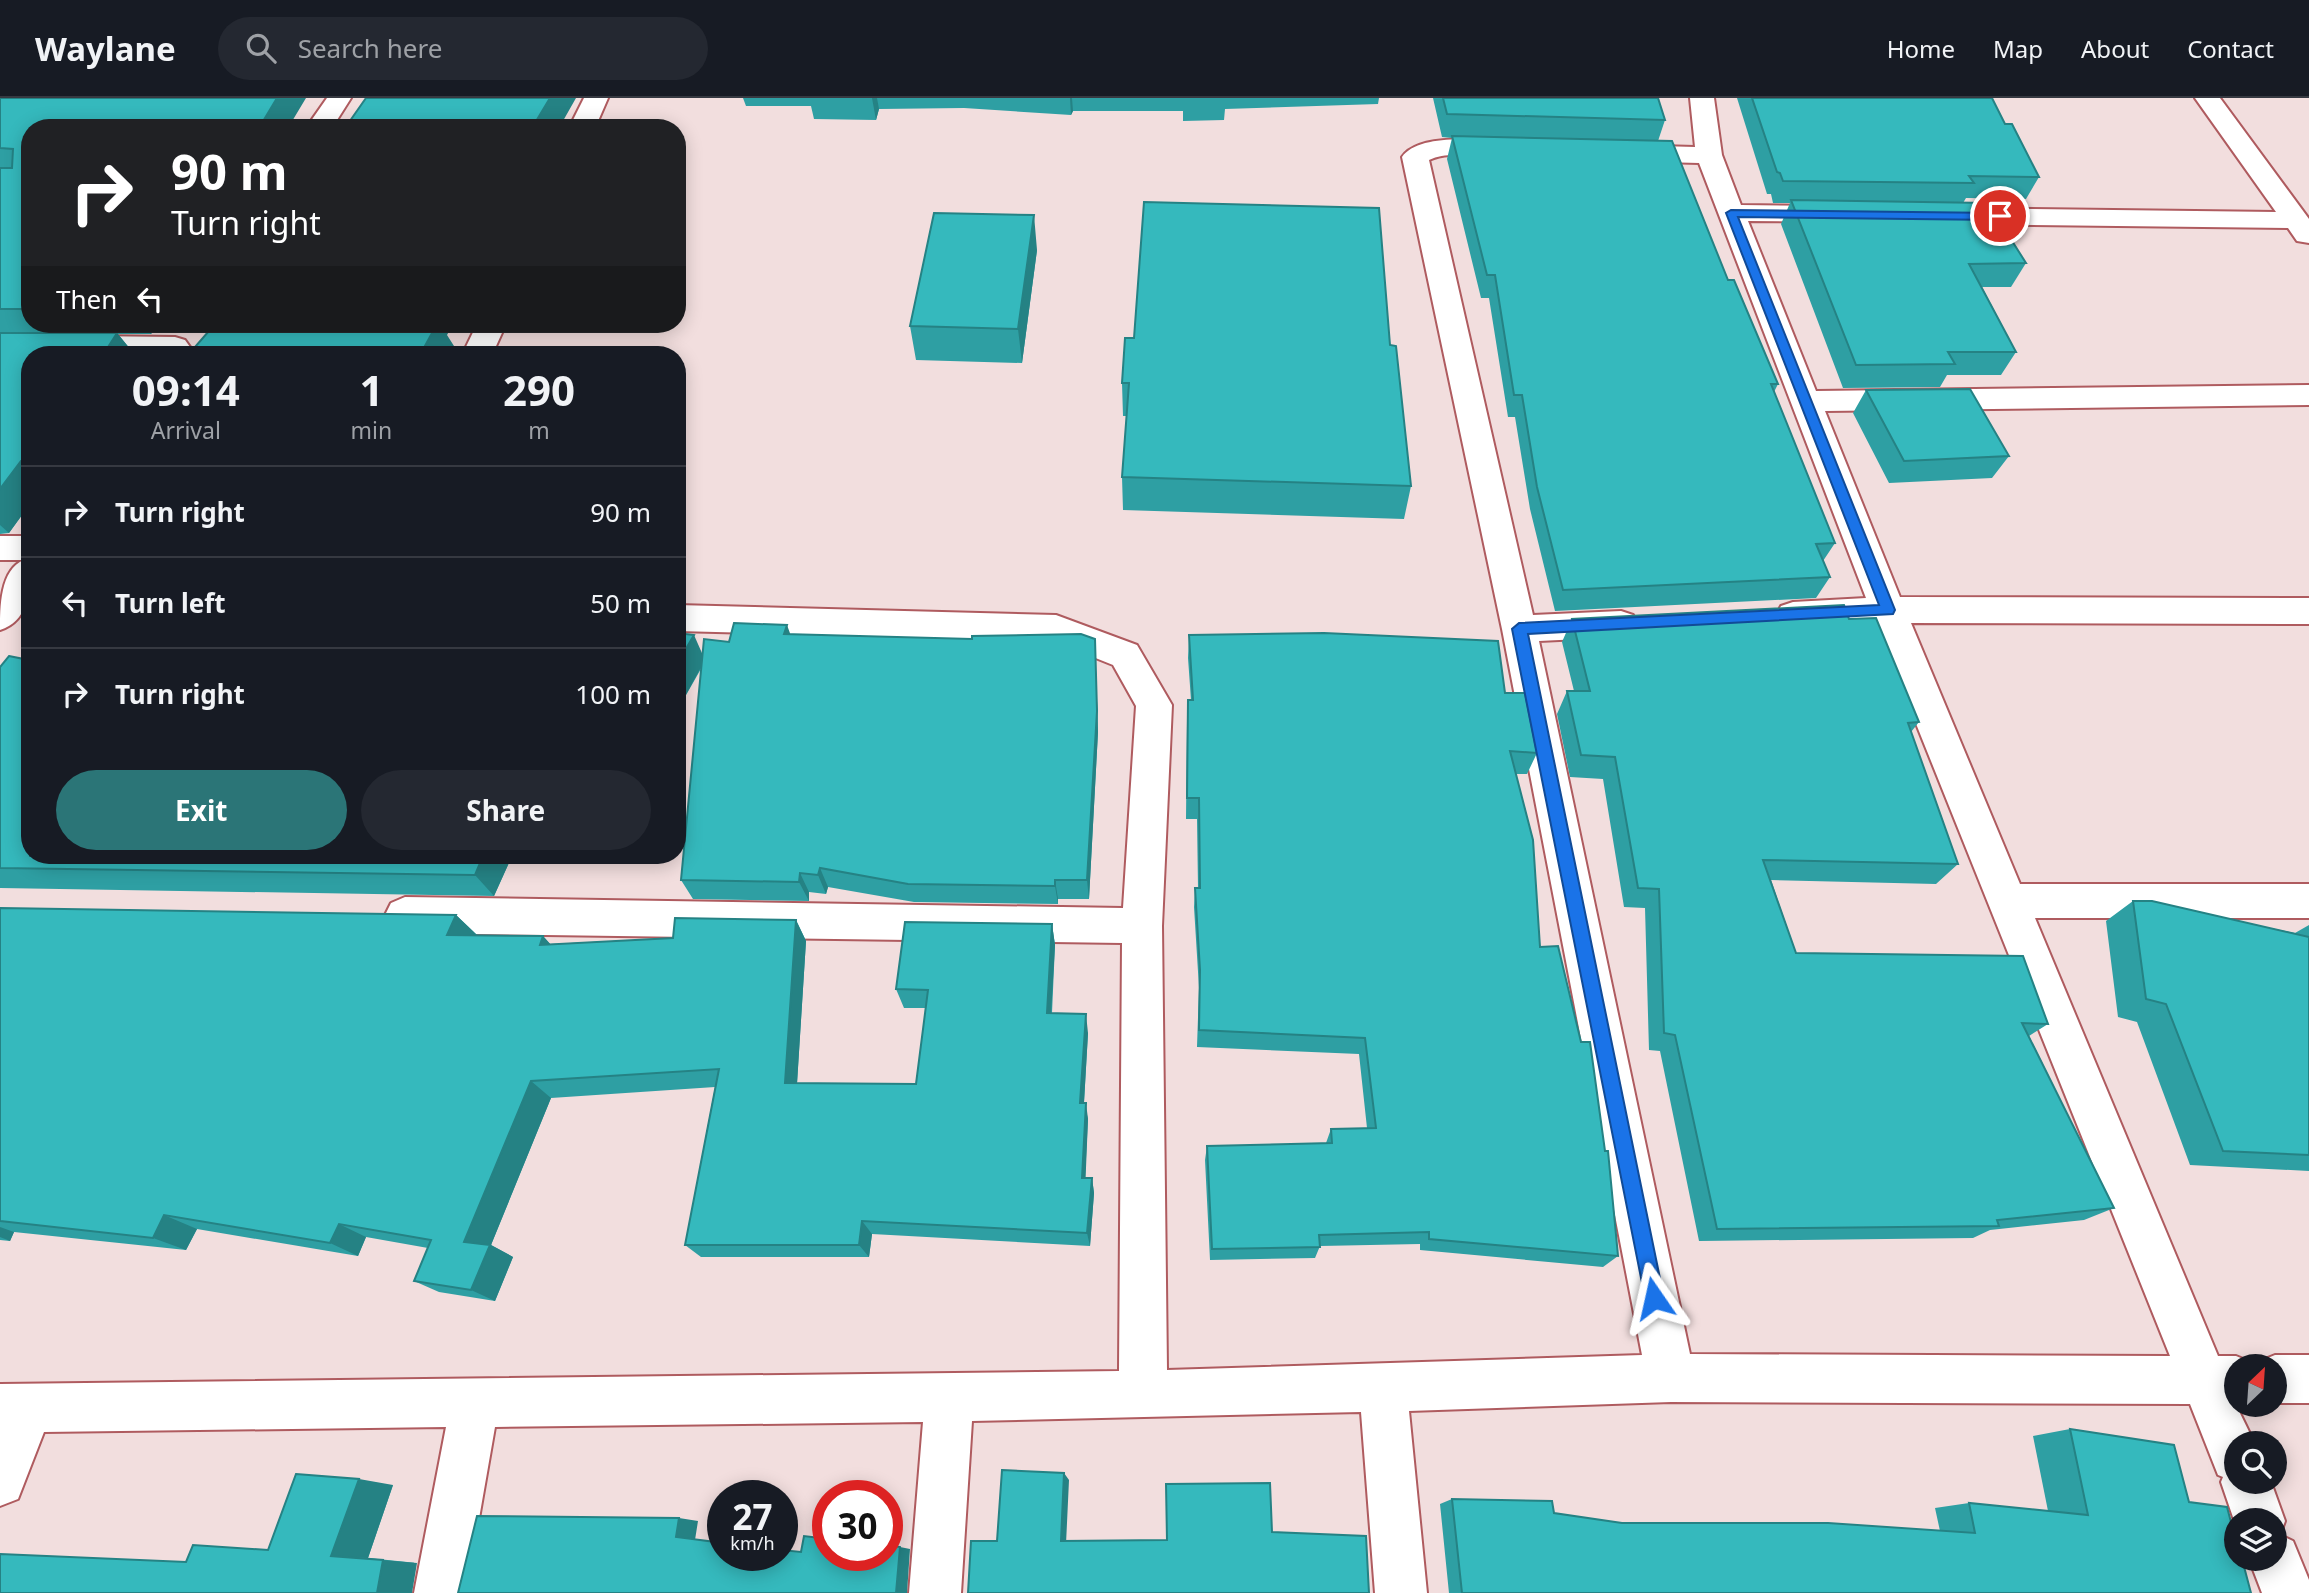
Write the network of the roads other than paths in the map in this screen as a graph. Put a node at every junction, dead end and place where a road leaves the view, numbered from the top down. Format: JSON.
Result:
{"nodes":[{"id":1,"x":339,"y":98,"type":"edge"},
{"id":2,"x":596,"y":98,"type":"edge"},
{"id":3,"x":1702,"y":98,"type":"edge"},
{"id":4,"x":2207,"y":98,"type":"edge"},
{"id":5,"x":325,"y":119,"type":"edge"},
{"id":6,"x":586,"y":119,"type":"edge"},
{"id":7,"x":1527,"y":150,"type":"edge"},
{"id":8,"x":1597,"y":152,"type":"edge"},
{"id":9,"x":1709,"y":155,"type":"junction"},
{"id":10,"x":2273,"y":187,"type":"junction"},
{"id":11,"x":2309,"y":188,"type":"edge"},
{"id":12,"x":1731,"y":213,"type":"junction"},
{"id":13,"x":1869,"y":215,"type":"edge"},
{"id":14,"x":1910,"y":215,"type":"edge"},
{"id":15,"x":2303,"y":229,"type":"edge"},
{"id":16,"x":178,"y":342,"type":"edge"},
{"id":17,"x":0,"y":345,"type":"edge"},
{"id":18,"x":2309,"y":395,"type":"edge"},
{"id":19,"x":1806,"y":401,"type":"junction"},
{"id":20,"x":0,"y":548,"type":"edge"},
{"id":21,"x":21,"y":548,"type":"edge"},
{"id":22,"x":21,"y":592,"type":"edge"},
{"id":23,"x":1888,"y":610,"type":"junction"},
{"id":24,"x":2309,"y":611,"type":"edge"},
{"id":25,"x":11,"y":615,"type":"edge"},
{"id":26,"x":1765,"y":617,"type":"edge"},
{"id":27,"x":686,"y":618,"type":"edge"},
{"id":28,"x":1656,"y":622,"type":"edge"},
{"id":29,"x":1519,"y":629,"type":"junction"},
{"id":30,"x":2009,"y":901,"type":"junction"},
{"id":31,"x":2309,"y":901,"type":"edge"},
{"id":32,"x":362,"y":914,"type":"edge"},
{"id":33,"x":1142,"y":926,"type":"junction"},
{"id":34,"x":1671,"y":1378,"type":"junction"},
{"id":35,"x":2287,"y":1379,"type":"edge"},
{"id":36,"x":2309,"y":1379,"type":"edge"},
{"id":37,"x":2222,"y":1381,"type":"edge"},
{"id":38,"x":1382,"y":1388,"type":"junction"},
{"id":39,"x":1143,"y":1395,"type":"junction"},
{"id":40,"x":949,"y":1397,"type":"junction"},
{"id":41,"x":475,"y":1402,"type":"junction"},
{"id":42,"x":15,"y":1407,"type":"edge"},
{"id":43,"x":2231,"y":1431,"type":"edge"},
{"id":44,"x":0,"y":1481,"type":"edge"},
{"id":45,"x":2280,"y":1571,"type":"edge"},
{"id":46,"x":440,"y":1593,"type":"edge"},
{"id":47,"x":935,"y":1593,"type":"edge"},
{"id":48,"x":1401,"y":1593,"type":"edge"},
{"id":49,"x":2288,"y":1593,"type":"edge"}],
"edges":[{"from":1,"to":5,"type":"street"},
{"from":2,"to":6,"type":"street"},
{"from":3,"to":9,"type":"street"},
{"from":4,"to":10,"type":"street"},
{"from":7,"to":29,"type":"street"},
{"from":8,"to":9,"type":"street"},
{"from":9,"to":12,"type":"street"},
{"from":10,"to":11,"type":"street"},
{"from":10,"to":15,"type":"street"},
{"from":12,"to":13,"type":"street"},
{"from":12,"to":19,"type":"street"},
{"from":14,"to":15,"type":"street"},
{"from":16,"to":17,"type":"street"},
{"from":18,"to":19,"type":"street"},
{"from":19,"to":23,"type":"street"},
{"from":20,"to":21,"type":"street"},
{"from":22,"to":25,"type":"street"},
{"from":23,"to":24,"type":"street"},
{"from":23,"to":26,"type":"street"},
{"from":23,"to":30,"type":"street"},
{"from":27,"to":33,"type":"street"},
{"from":28,"to":29,"type":"street"},
{"from":29,"to":34,"type":"street"},
{"from":30,"to":31,"type":"street"},
{"from":30,"to":37,"type":"street"},
{"from":32,"to":33,"type":"street"},
{"from":33,"to":39,"type":"street"},
{"from":34,"to":37,"type":"street"},
{"from":34,"to":38,"type":"street"},
{"from":35,"to":36,"type":"street"},
{"from":37,"to":43,"type":"street"},
{"from":38,"to":39,"type":"street"},
{"from":38,"to":48,"type":"street"},
{"from":39,"to":40,"type":"street"},
{"from":40,"to":41,"type":"street"},
{"from":40,"to":47,"type":"street"},
{"from":41,"to":42,"type":"street"},
{"from":41,"to":46,"type":"street"},
{"from":42,"to":44,"type":"street"},
{"from":45,"to":49,"type":"street"}]}
